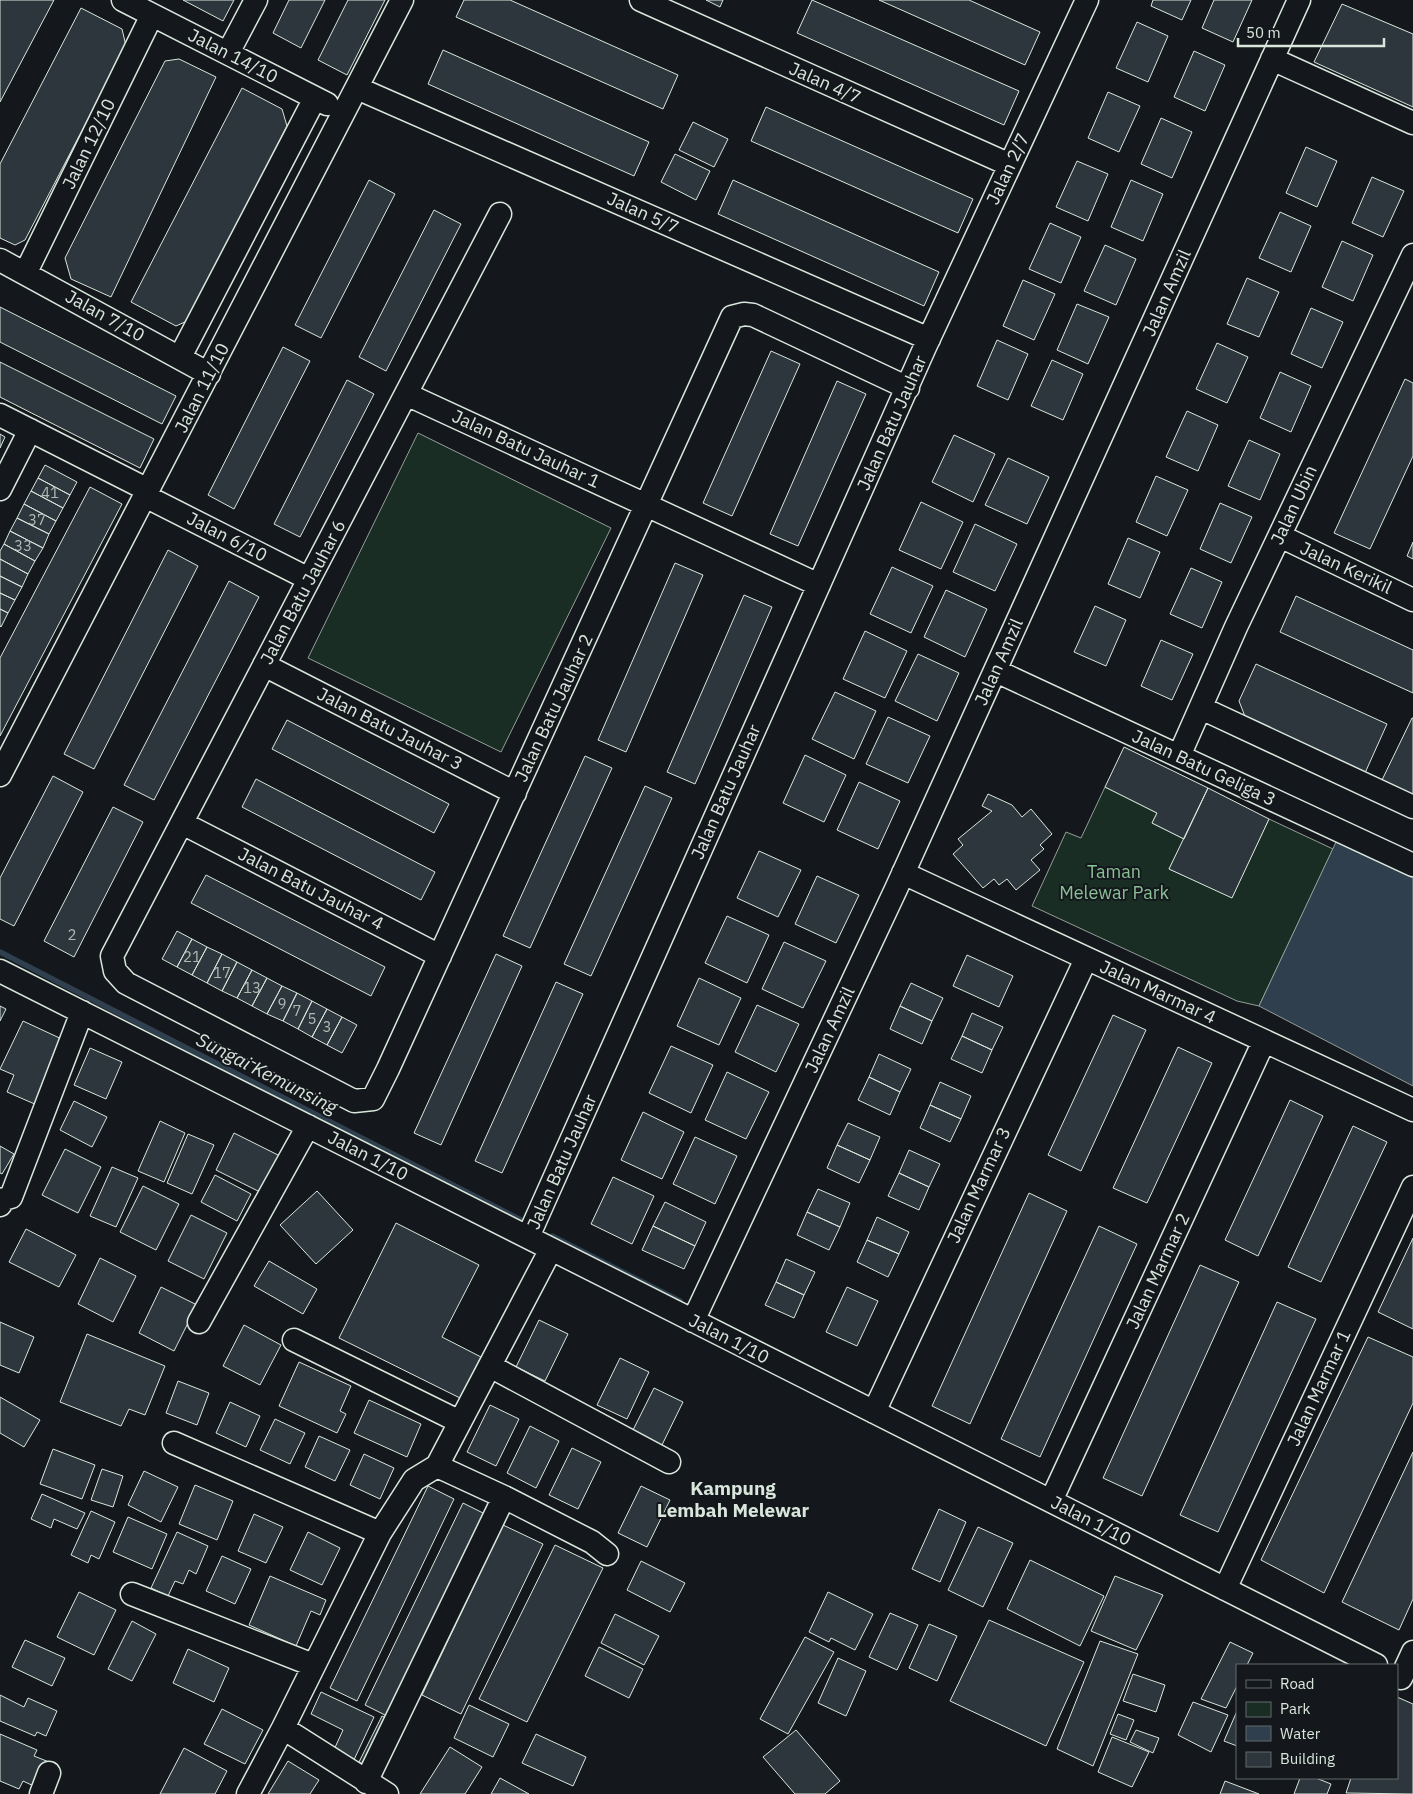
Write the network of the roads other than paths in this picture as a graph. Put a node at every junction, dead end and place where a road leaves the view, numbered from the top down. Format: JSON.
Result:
{"nodes":[{"id":1,"x":123,"y":0,"type":"edge"},
{"id":2,"x":256,"y":0,"type":"edge"},
{"id":3,"x":402,"y":0,"type":"edge"},
{"id":4,"x":641,"y":0,"type":"edge"},
{"id":5,"x":1087,"y":0,"type":"edge"},
{"id":6,"x":1299,"y":0,"type":"edge"},
{"id":7,"x":152,"y":15,"type":"junction"},
{"id":8,"x":228,"y":53,"type":"junction"},
{"id":9,"x":1272,"y":59,"type":"junction"},
{"id":10,"x":357,"y":88,"type":"junction"},
{"id":11,"x":315,"y":98,"type":"junction"},
{"id":12,"x":344,"y":112,"type":"junction"},
{"id":13,"x":1413,"y":123,"type":"edge"},
{"id":14,"x":1010,"y":165,"type":"junction"},
{"id":15,"x":500,"y":214,"type":"dead end"},
{"id":16,"x":1413,"y":255,"type":"edge"},
{"id":17,"x":0,"y":260,"type":"edge"},
{"id":18,"x":26,"y":272,"type":"junction"},
{"id":19,"x":927,"y":343,"type":"junction"},
{"id":20,"x":180,"y":357,"type":"junction"},
{"id":21,"x":209,"y":374,"type":"junction"},
{"id":22,"x":908,"y":388,"type":"junction"},
{"id":23,"x":406,"y":394,"type":"junction"},
{"id":24,"x":0,"y":415,"type":"edge"},
{"id":25,"x":30,"y":430,"type":"junction"},
{"id":26,"x":0,"y":489,"type":"edge"},
{"id":27,"x":147,"y":493,"type":"junction"},
{"id":28,"x":647,"y":505,"type":"junction"},
{"id":29,"x":1280,"y":536,"type":"junction"},
{"id":30,"x":309,"y":579,"type":"junction"},
{"id":31,"x":819,"y":585,"type":"junction"},
{"id":32,"x":1413,"y":600,"type":"edge"},
{"id":33,"x":264,"y":665,"type":"junction"},
{"id":34,"x":996,"y":671,"type":"junction"},
{"id":35,"x":1201,"y":708,"type":"junction"},
{"id":36,"x":1180,"y":756,"type":"junction"},
{"id":37,"x":0,"y":775,"type":"edge"},
{"id":38,"x":515,"y":793,"type":"junction"},
{"id":39,"x":1413,"y":807,"type":"edge"},
{"id":40,"x":182,"y":823,"type":"junction"},
{"id":41,"x":1413,"y":865,"type":"edge"},
{"id":42,"x":903,"y":873,"type":"junction"},
{"id":43,"x":440,"y":956,"type":"junction"},
{"id":44,"x":1086,"y":959,"type":"junction"},
{"id":45,"x":0,"y":971,"type":"edge"},
{"id":46,"x":82,"y":1012,"type":"junction"},
{"id":47,"x":1264,"y":1040,"type":"junction"},
{"id":48,"x":373,"y":1099,"type":"joint"},
{"id":49,"x":1413,"y":1110,"type":"edge"},
{"id":50,"x":308,"y":1126,"type":"junction"},
{"id":51,"x":1413,"y":1187,"type":"edge"},
{"id":52,"x":0,"y":1205,"type":"edge"},
{"id":53,"x":528,"y":1238,"type":"junction"},
{"id":54,"x":551,"y":1249,"type":"junction"},
{"id":55,"x":693,"y":1321,"type":"junction"},
{"id":56,"x":199,"y":1322,"type":"dead end"},
{"id":57,"x":294,"y":1340,"type":"dead end"},
{"id":58,"x":490,"y":1366,"type":"junction"},
{"id":59,"x":874,"y":1412,"type":"junction"},
{"id":60,"x":460,"y":1422,"type":"junction"},
{"id":61,"x":174,"y":1443,"type":"dead end"},
{"id":62,"x":669,"y":1462,"type":"dead end"},
{"id":63,"x":437,"y":1466,"type":"junction"},
{"id":64,"x":504,"y":1497,"type":"junction"},
{"id":65,"x":1051,"y":1502,"type":"junction"},
{"id":66,"x":380,"y":1533,"type":"junction"},
{"id":67,"x":607,"y":1554,"type":"dead end"},
{"id":68,"x":1225,"y":1589,"type":"junction"},
{"id":69,"x":132,"y":1594,"type":"dead end"},
{"id":70,"x":1413,"y":1652,"type":"edge"},
{"id":71,"x":1374,"y":1664,"type":"edge"},
{"id":72,"x":313,"y":1666,"type":"junction"},
{"id":73,"x":1404,"y":1679,"type":"edge"},
{"id":74,"x":283,"y":1728,"type":"junction"},
{"id":75,"x":49,"y":1773,"type":"dead end"},
{"id":76,"x":366,"y":1782,"type":"junction"},
{"id":77,"x":41,"y":1794,"type":"edge"},
{"id":78,"x":248,"y":1794,"type":"edge"},
{"id":79,"x":387,"y":1794,"type":"edge"}],
"edges":[{"from":1,"to":7,"type":"street","name":"Jalan 14/10"},
{"from":2,"to":8,"type":"street"},
{"from":3,"to":10,"type":"street","name":"Jalan 11/10"},
{"from":4,"to":14,"type":"street","name":"Jalan 4/7"},
{"from":5,"to":14,"type":"street","name":"Jalan 2/7"},
{"from":6,"to":9,"type":"street","name":"Jalan Amzil"},
{"from":7,"to":8,"type":"street","name":"Jalan 14/10"},
{"from":7,"to":18,"type":"street","name":"Jalan 12/10"},
{"from":8,"to":11,"type":"street","name":"Jalan 14/10"},
{"from":9,"to":13,"type":"street"},
{"from":9,"to":34,"type":"street","name":"Jalan Amzil"},
{"from":10,"to":12,"type":"street","name":"Jalan 11/10"},
{"from":10,"to":19,"type":"street","name":"Jalan 5/7"},
{"from":11,"to":12,"type":"street","name":"Jalan 14/10"},
{"from":11,"to":20,"type":"street"},
{"from":12,"to":21,"type":"street","name":"Jalan 11/10"},
{"from":14,"to":19,"type":"street","name":"Jalan 2/7"},
{"from":15,"to":23,"type":"street","name":"Jalan Batu Jauhar 6"},
{"from":16,"to":29,"type":"street","name":"Jalan Ubin"},
{"from":17,"to":18,"type":"street","name":"Jalan 7/10"},
{"from":18,"to":20,"type":"street","name":"Jalan 7/10"},
{"from":19,"to":22,"type":"street","name":"Jalan Batu Jauhar"},
{"from":20,"to":21,"type":"street","name":"Jalan 7/10"},
{"from":21,"to":27,"type":"street","name":"Jalan 11/10"},
{"from":22,"to":28,"type":"street","name":"Jalan Batu Jauhar 2"},
{"from":22,"to":31,"type":"street","name":"Jalan Batu Jauhar"},
{"from":23,"to":28,"type":"street","name":"Jalan Batu Jauhar 1"},
{"from":23,"to":30,"type":"street","name":"Jalan Batu Jauhar 6"},
{"from":24,"to":25,"type":"street","name":"Jalan 6/10"},
{"from":25,"to":26,"type":"street"},
{"from":25,"to":27,"type":"street","name":"Jalan 6/10"},
{"from":27,"to":30,"type":"street","name":"Jalan 6/10"},
{"from":27,"to":37,"type":"street","name":"Jalan 11/10"},
{"from":28,"to":31,"type":"street","name":"Jalan Batu Jauhar 1"},
{"from":28,"to":38,"type":"street","name":"Jalan Batu Jauhar 2"},
{"from":29,"to":32,"type":"street","name":"Jalan Kerikil"},
{"from":29,"to":35,"type":"street","name":"Jalan Ubin"},
{"from":30,"to":33,"type":"street","name":"Jalan Batu Jauhar 6"},
{"from":31,"to":53,"type":"street","name":"Jalan Batu Jauhar"},
{"from":33,"to":38,"type":"street","name":"Jalan Batu Jauhar 3"},
{"from":33,"to":40,"type":"street","name":"Jalan Batu Jauhar 6"},
{"from":34,"to":36,"type":"street","name":"Jalan Batu Geliga 3"},
{"from":34,"to":42,"type":"street","name":"Jalan Amzil"},
{"from":35,"to":36,"type":"street","name":"Jalan Ubin"},
{"from":35,"to":39,"type":"street"},
{"from":36,"to":41,"type":"street","name":"Jalan Batu Geliga 3"},
{"from":38,"to":43,"type":"street","name":"Jalan Batu Jauhar 2"},
{"from":40,"to":43,"type":"street","name":"Jalan Batu Jauhar 4"},
{"from":40,"to":48,"type":"street","name":"Jalan Batu Jauhar 6"},
{"from":42,"to":44,"type":"street","name":"Jalan Marmar 4"},
{"from":42,"to":55,"type":"street","name":"Jalan Amzil"},
{"from":43,"to":48,"type":"street","name":"Jalan Batu Jauhar 2"},
{"from":44,"to":47,"type":"street","name":"Jalan Marmar 4"},
{"from":44,"to":59,"type":"street","name":"Jalan Marmar 3"},
{"from":45,"to":46,"type":"street","name":"Jalan 1/10"},
{"from":46,"to":50,"type":"street","name":"Jalan 1/10"},
{"from":46,"to":52,"type":"street"},
{"from":47,"to":49,"type":"street","name":"Jalan Marmar 4"},
{"from":47,"to":65,"type":"street","name":"Jalan Marmar 2"},
{"from":50,"to":53,"type":"street","name":"Jalan 1/10"},
{"from":50,"to":56,"type":"street"},
{"from":51,"to":68,"type":"street","name":"Jalan Marmar 1"},
{"from":53,"to":54,"type":"street","name":"Jalan 1/10"},
{"from":54,"to":55,"type":"street","name":"Jalan 1/10"},
{"from":54,"to":58,"type":"street"},
{"from":55,"to":59,"type":"street","name":"Jalan 1/10"},
{"from":57,"to":60,"type":"street"},
{"from":58,"to":60,"type":"street"},
{"from":58,"to":62,"type":"street"},
{"from":59,"to":65,"type":"street","name":"Jalan 1/10"},
{"from":60,"to":63,"type":"street"},
{"from":61,"to":66,"type":"street"},
{"from":63,"to":64,"type":"street"},
{"from":63,"to":66,"type":"street"},
{"from":64,"to":67,"type":"street"},
{"from":64,"to":76,"type":"street"},
{"from":65,"to":68,"type":"street","name":"Jalan 1/10"},
{"from":66,"to":72,"type":"street"},
{"from":68,"to":71,"type":"street","name":"Jalan 1/10"},
{"from":69,"to":72,"type":"street"},
{"from":70,"to":73,"type":"street"},
{"from":72,"to":74,"type":"street"},
{"from":74,"to":76,"type":"street"},
{"from":74,"to":78,"type":"street"},
{"from":75,"to":77,"type":"street"},
{"from":76,"to":79,"type":"street"}]}
